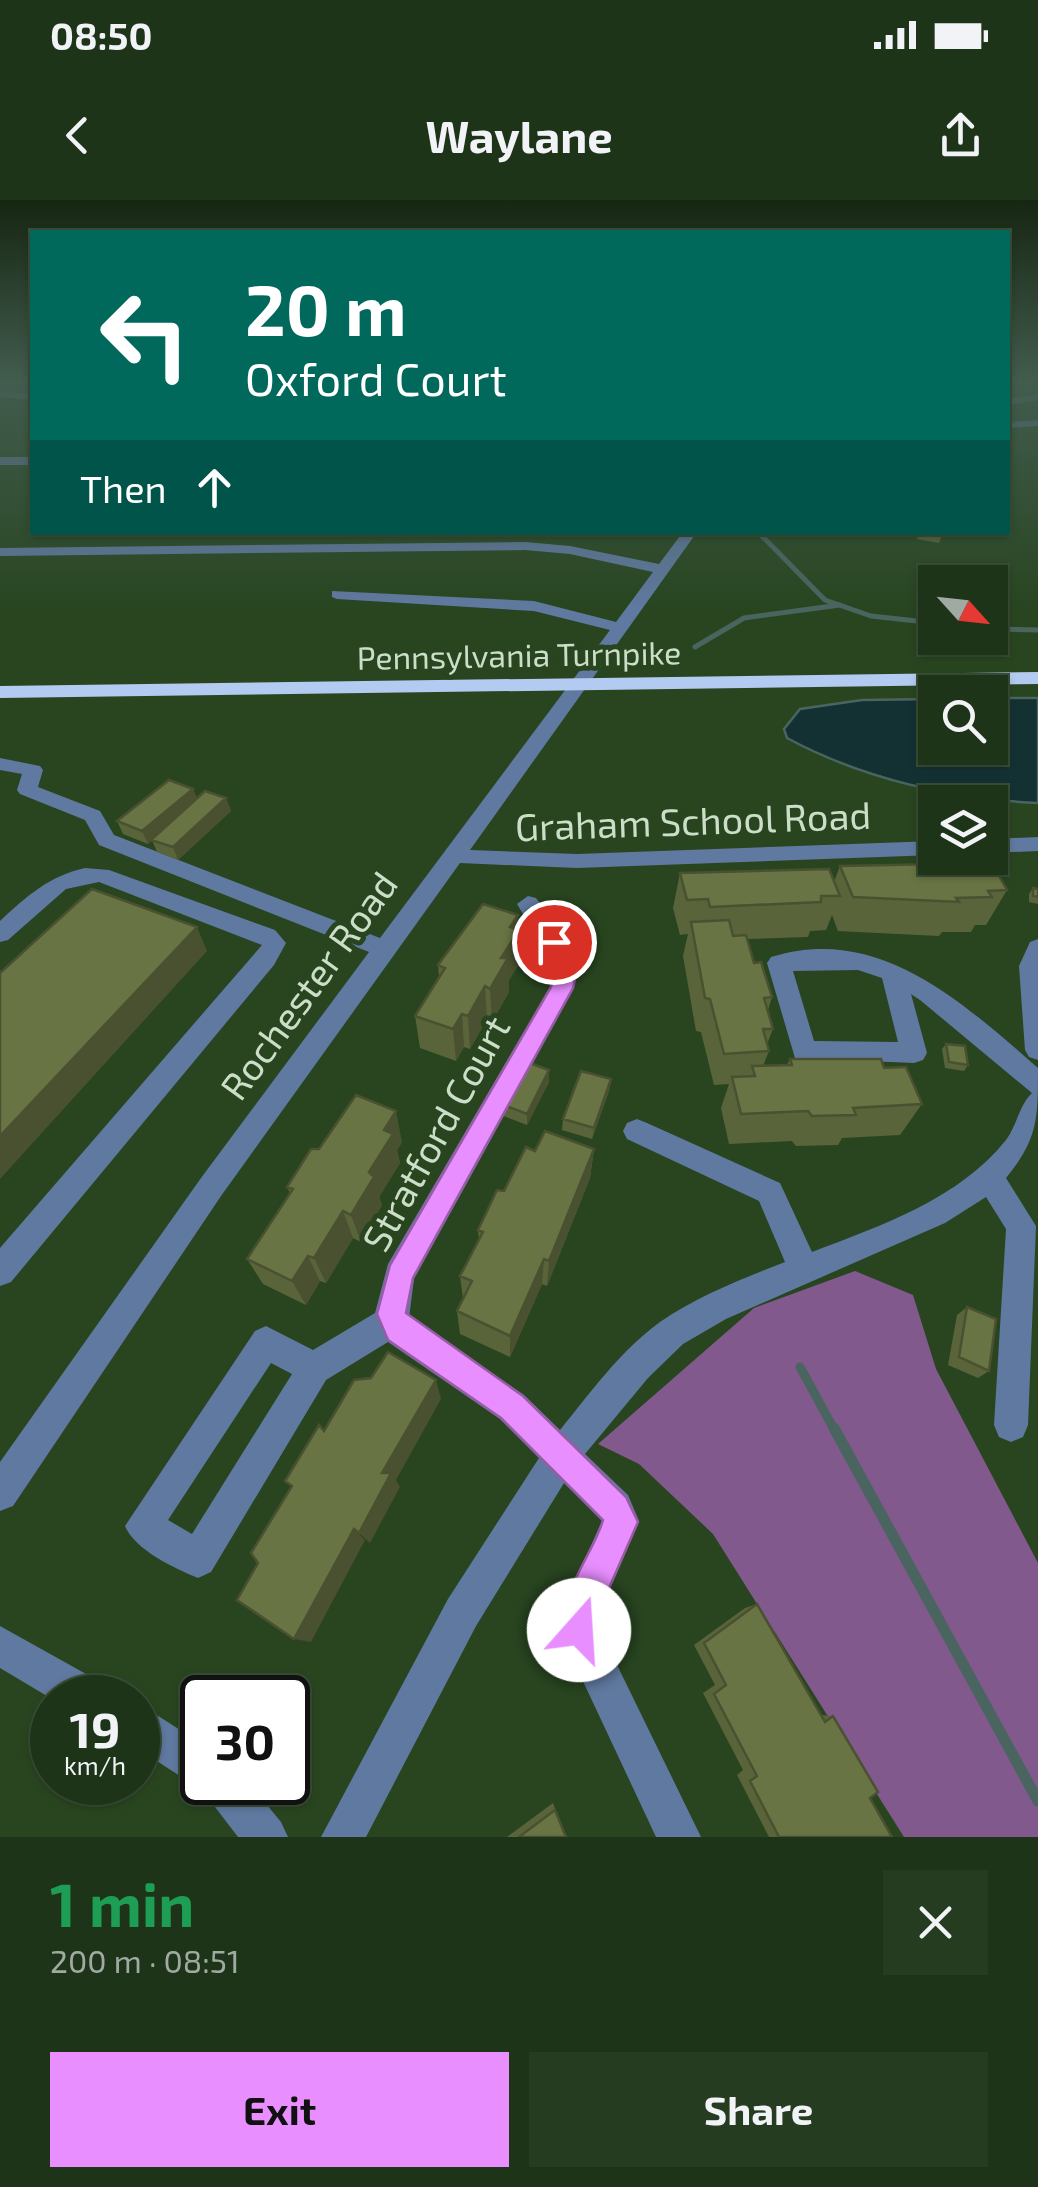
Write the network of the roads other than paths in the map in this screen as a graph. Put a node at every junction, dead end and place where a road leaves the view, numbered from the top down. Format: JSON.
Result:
{"nodes":[{"id":1,"x":0,"y":461,"type":"edge"},
{"id":2,"x":30,"y":461,"type":"edge"},
{"id":3,"x":688,"y":535,"type":"edge"},
{"id":4,"x":300,"y":540,"type":"edge"},
{"id":5,"x":0,"y":552,"type":"edge"},
{"id":6,"x":664,"y":570,"type":"junction"},
{"id":7,"x":337,"y":594,"type":"dead end"},
{"id":8,"x":620,"y":628,"type":"junction"},
{"id":9,"x":1038,"y":663,"type":"edge"},
{"id":10,"x":0,"y":676,"type":"edge"},
{"id":11,"x":569,"y":676,"type":"junction"},
{"id":12,"x":600,"y":676,"type":"junction"},
{"id":13,"x":1038,"y":678,"type":"edge"},
{"id":14,"x":0,"y":692,"type":"edge"},
{"id":15,"x":0,"y":764,"type":"edge"},
{"id":16,"x":1038,"y":844,"type":"edge"},
{"id":17,"x":1008,"y":845,"type":"edge"},
{"id":18,"x":918,"y":849,"type":"edge"},
{"id":19,"x":452,"y":856,"type":"junction"},
{"id":20,"x":528,"y":904,"type":"dead end"},
{"id":21,"x":0,"y":934,"type":"edge"},
{"id":22,"x":383,"y":948,"type":"junction"},
{"id":23,"x":1038,"y":948,"type":"edge"},
{"id":24,"x":893,"y":973,"type":"junction"},
{"id":25,"x":1038,"y":1050,"type":"edge"},
{"id":26,"x":1038,"y":1084,"type":"edge"},
{"id":27,"x":1038,"y":1102,"type":"edge"},
{"id":28,"x":638,"y":1131,"type":"dead end"},
{"id":29,"x":989,"y":1176,"type":"junction"},
{"id":30,"x":803,"y":1268,"type":"junction"},
{"id":31,"x":0,"y":1271,"type":"edge"},
{"id":32,"x":394,"y":1320,"type":"junction"},
{"id":33,"x":314,"y":1368,"type":"junction"},
{"id":34,"x":1011,"y":1425,"type":"dead end"},
{"id":35,"x":559,"y":1455,"type":"junction"},
{"id":36,"x":0,"y":1492,"type":"edge"},
{"id":37,"x":0,"y":1646,"type":"edge"},
{"id":38,"x":50,"y":1675,"type":"edge"},
{"id":39,"x":239,"y":1805,"type":"edge"},
{"id":40,"x":266,"y":1837,"type":"edge"},
{"id":41,"x":343,"y":1837,"type":"edge"},
{"id":42,"x":679,"y":1837,"type":"edge"}],
"edges":[{"from":1,"to":2,"type":"street"},
{"from":3,"to":6,"type":"street","name":"Rochester Road"},
{"from":4,"to":5,"type":"street"},
{"from":4,"to":6,"type":"street"},
{"from":6,"to":8,"type":"street","name":"Rochester Road"},
{"from":7,"to":8,"type":"street"},
{"from":8,"to":19,"type":"street","name":"Rochester Road"},
{"from":9,"to":12,"type":"highway","name":"Pennsylvania Turnpike"},
{"from":10,"to":11,"type":"highway","name":"Pennsylvania Turnpike"},
{"from":11,"to":12,"type":"highway","name":"Pennsylvania Turnpike"},
{"from":11,"to":14,"type":"highway","name":"Pennsylvania Turnpike"},
{"from":12,"to":13,"type":"highway","name":"Pennsylvania Turnpike"},
{"from":15,"to":22,"type":"street"},
{"from":16,"to":17,"type":"street"},
{"from":18,"to":19,"type":"street","name":"Graham School Road"},
{"from":19,"to":22,"type":"street","name":"Rochester Road"},
{"from":20,"to":32,"type":"street","name":"Stratford Court"},
{"from":21,"to":31,"type":"street"},
{"from":22,"to":36,"type":"street","name":"Rochester Road"},
{"from":23,"to":25,"type":"street"},
{"from":24,"to":24,"type":"street"},
{"from":24,"to":26,"type":"street"},
{"from":27,"to":29,"type":"street"},
{"from":28,"to":30,"type":"street"},
{"from":29,"to":30,"type":"street"},
{"from":29,"to":34,"type":"street"},
{"from":30,"to":35,"type":"street"},
{"from":32,"to":33,"type":"street"},
{"from":32,"to":35,"type":"street"},
{"from":33,"to":33,"type":"street"},
{"from":35,"to":41,"type":"street"},
{"from":35,"to":42,"type":"street"},
{"from":37,"to":38,"type":"street"},
{"from":39,"to":40,"type":"street"}]}
